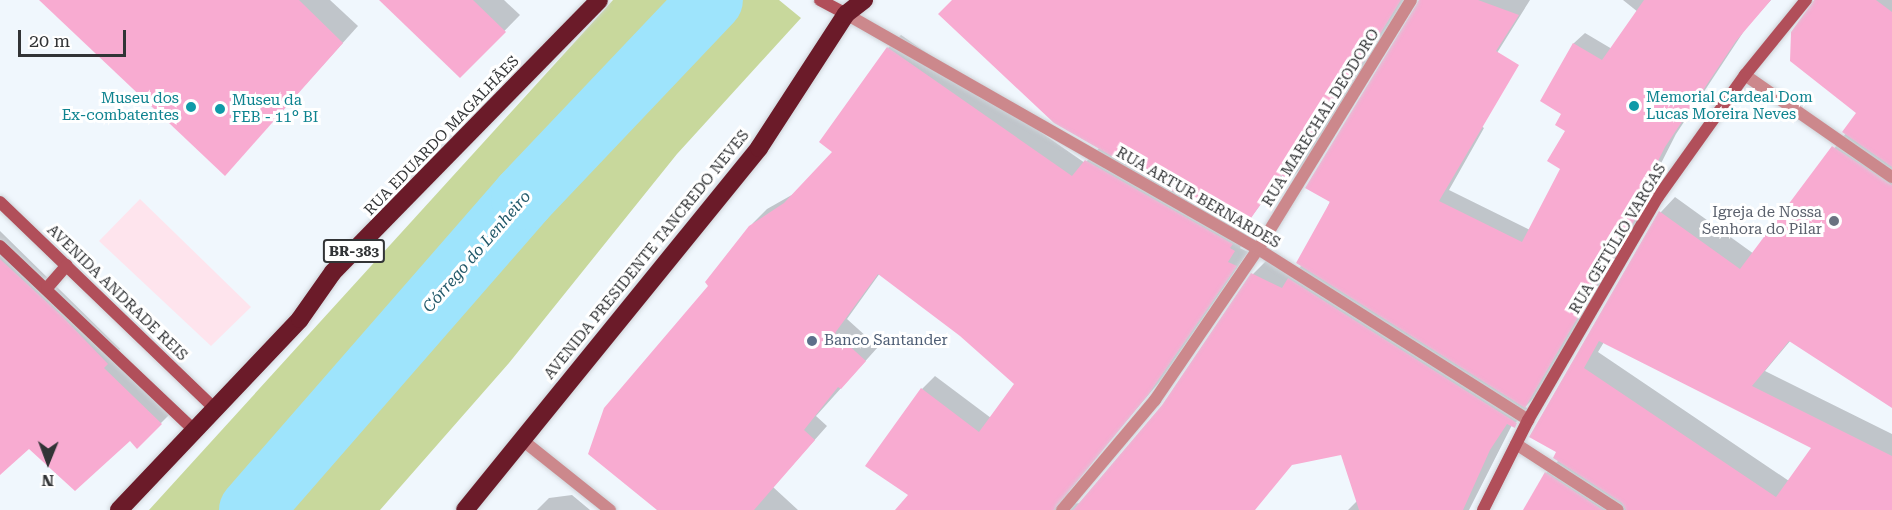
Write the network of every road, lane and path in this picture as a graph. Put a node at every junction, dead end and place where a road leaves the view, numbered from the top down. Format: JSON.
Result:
{"nodes":[{"id":1,"x":599,"y":0,"type":"edge"},
{"id":2,"x":864,"y":0,"type":"edge"},
{"id":3,"x":1411,"y":0,"type":"edge"},
{"id":4,"x":1806,"y":0,"type":"edge"},
{"id":5,"x":821,"y":1,"type":"edge"},
{"id":6,"x":846,"y":14,"type":"junction"},
{"id":7,"x":1745,"y":75,"type":"junction"},
{"id":8,"x":1892,"y":177,"type":"edge"},
{"id":9,"x":0,"y":202,"type":"edge"},
{"id":10,"x":0,"y":246,"type":"edge"},
{"id":11,"x":1258,"y":249,"type":"junction"},
{"id":12,"x":67,"y":265,"type":"junction"},
{"id":13,"x":47,"y":288,"type":"junction"},
{"id":14,"x":213,"y":407,"type":"junction"},
{"id":15,"x":1528,"y":420,"type":"junction"},
{"id":16,"x":195,"y":430,"type":"junction"},
{"id":17,"x":521,"y":439,"type":"junction"},
{"id":18,"x":1516,"y":444,"type":"junction"},
{"id":19,"x":119,"y":510,"type":"edge"},
{"id":20,"x":465,"y":510,"type":"edge"},
{"id":21,"x":610,"y":510,"type":"edge"},
{"id":22,"x":1062,"y":510,"type":"edge"},
{"id":23,"x":1483,"y":510,"type":"edge"},
{"id":24,"x":1618,"y":510,"type":"edge"}],
"edges":[{"from":1,"to":14,"type":"highway","name":"RUA EDUARDO MAGALHÃES","number":"BR-383"},
{"from":2,"to":6,"type":"highway","name":"AVENIDA PRESIDENTE TANCREDO NEVES"},
{"from":3,"to":11,"type":"street","name":"RUA MARECHAL DEODORO"},
{"from":4,"to":7,"type":"street","name":"RUA GETÚLIO VARGAS"},
{"from":5,"to":6,"type":"street"},
{"from":6,"to":11,"type":"street","name":"RUA ARTUR BERNARDES"},
{"from":6,"to":17,"type":"highway","name":"AVENIDA PRESIDENTE TANCREDO NEVES"},
{"from":7,"to":8,"type":"street"},
{"from":7,"to":15,"type":"street","name":"RUA GETÚLIO VARGAS"},
{"from":9,"to":12,"type":"street","name":"AVENIDA ANDRADE REIS"},
{"from":10,"to":13,"type":"street"},
{"from":11,"to":15,"type":"street","name":"RUA ARTUR BERNARDES"},
{"from":11,"to":22,"type":"street","name":"RUA MARECHAL DEODORO"},
{"from":12,"to":13,"type":"street"},
{"from":12,"to":14,"type":"street","name":"AVENIDA ANDRADE REIS"},
{"from":13,"to":16,"type":"street"},
{"from":14,"to":16,"type":"highway","name":"RUA EDUARDO MAGALHÃES","number":"BR-383"},
{"from":15,"to":18,"type":"street","name":"RUA GETÚLIO VARGAS"},
{"from":16,"to":19,"type":"highway","name":"RUA EDUARDO MAGALHÃES","number":"BR-383"},
{"from":17,"to":20,"type":"highway","name":"AVENIDA PRESIDENTE TANCREDO NEVES"},
{"from":17,"to":21,"type":"street"},
{"from":18,"to":23,"type":"street","name":"RUA GETÚLIO VARGAS"},
{"from":18,"to":24,"type":"street"}]}
